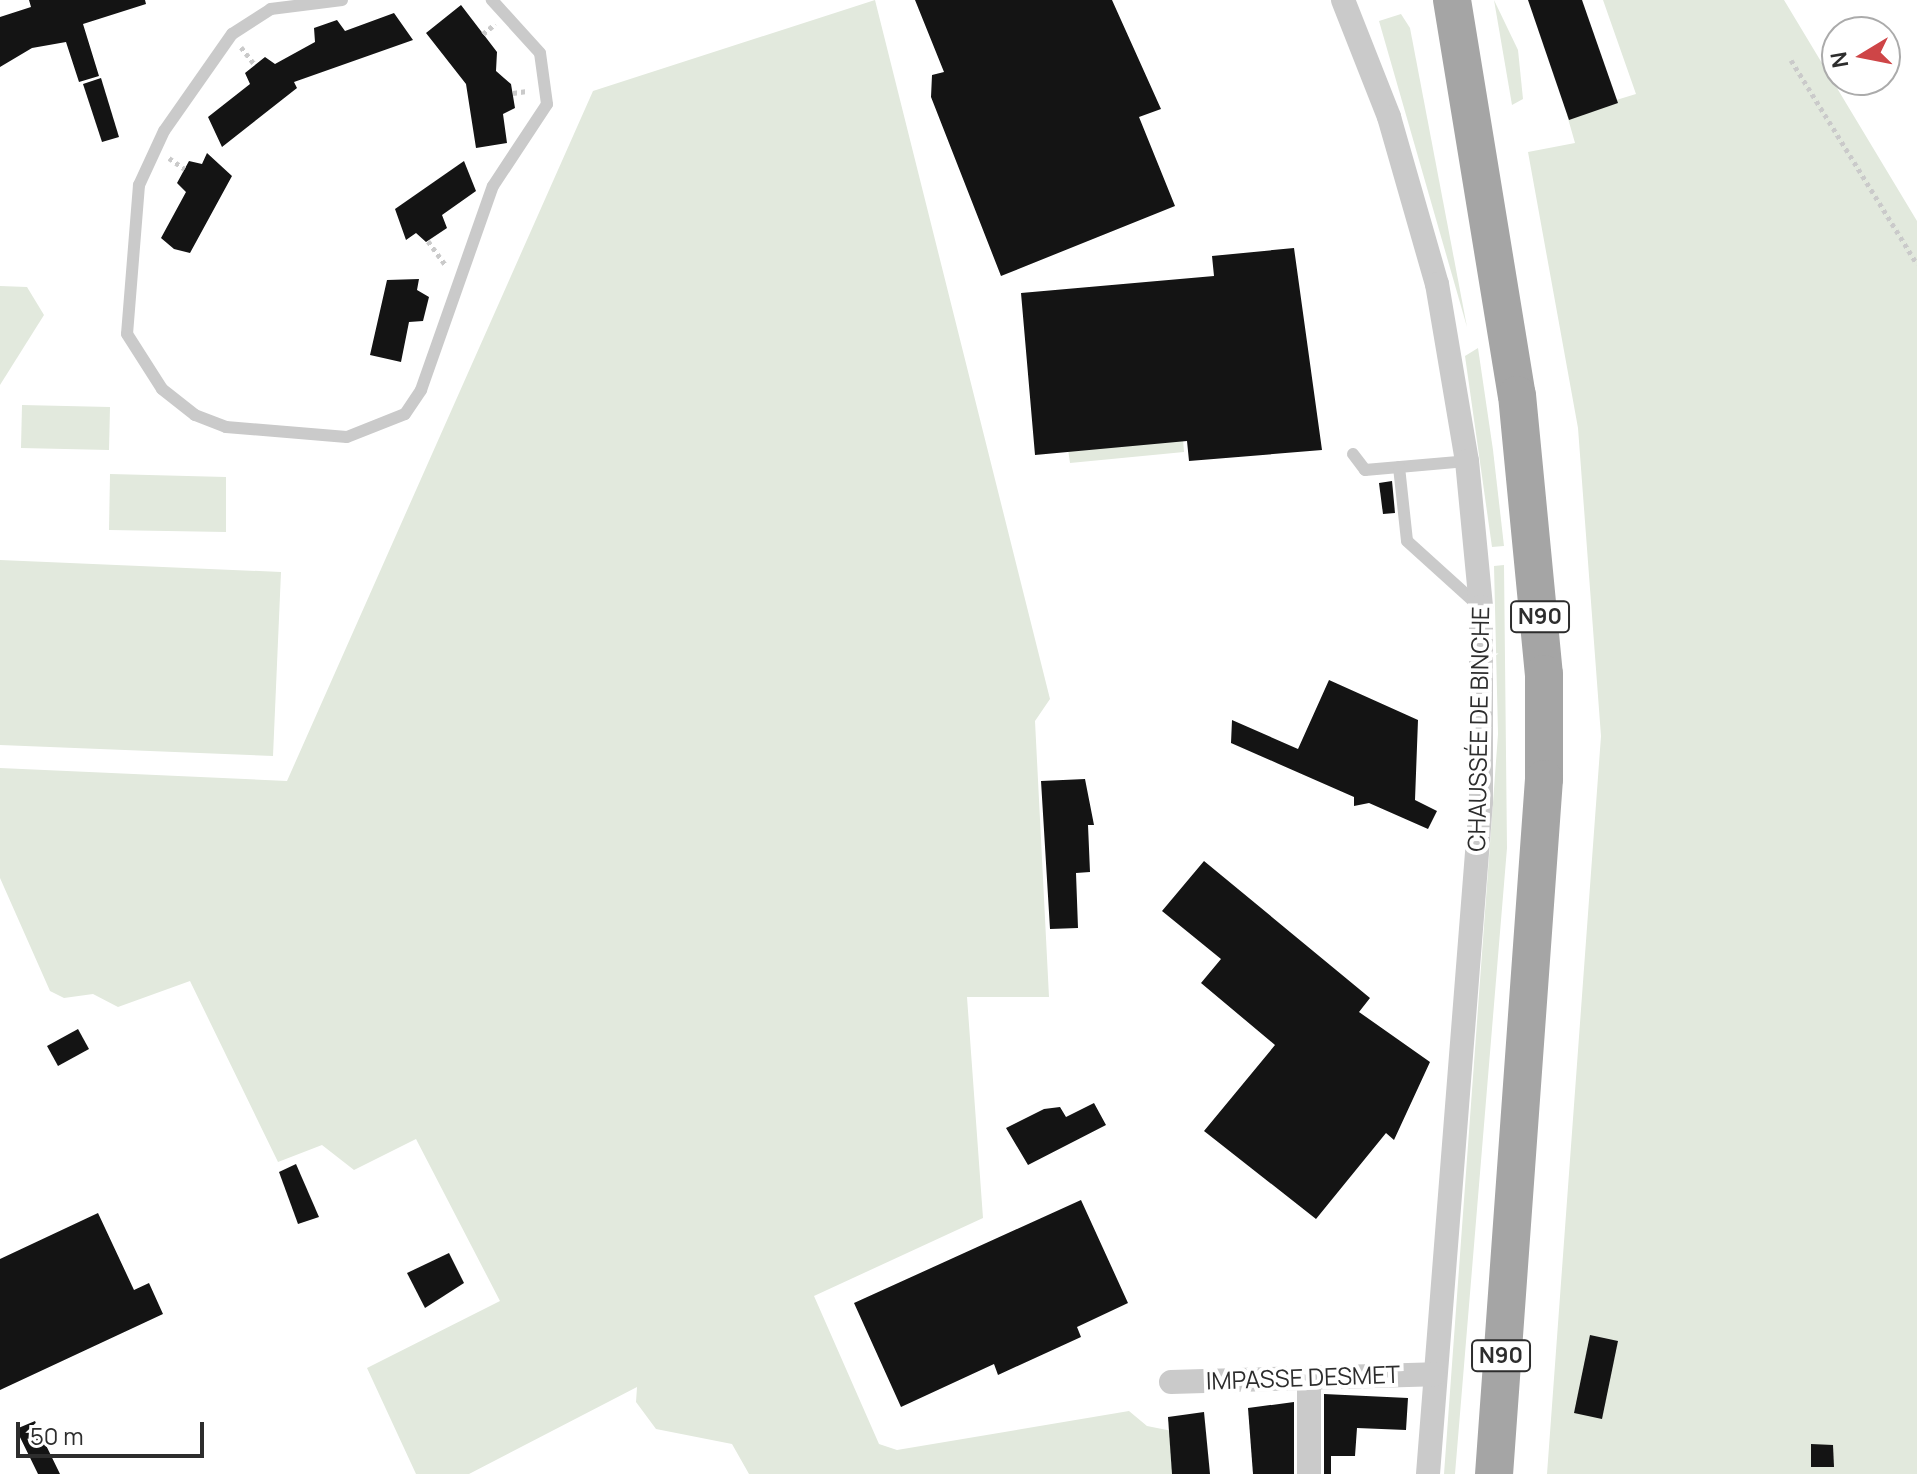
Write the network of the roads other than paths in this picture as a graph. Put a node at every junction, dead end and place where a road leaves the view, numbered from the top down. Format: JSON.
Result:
{"nodes":[{"id":1,"x":342,"y":0,"type":"edge"},
{"id":2,"x":492,"y":0,"type":"edge"},
{"id":3,"x":1343,"y":0,"type":"edge"},
{"id":4,"x":1452,"y":0,"type":"edge"},
{"id":5,"x":1353,"y":454,"type":"dead end"},
{"id":6,"x":1467,"y":461,"type":"junction"},
{"id":7,"x":1399,"y":467,"type":"junction"},
{"id":8,"x":1481,"y":607,"type":"junction"},
{"id":9,"x":1516,"y":1239,"type":"junction"},
{"id":10,"x":1499,"y":1373,"type":"junction"},
{"id":11,"x":1434,"y":1374,"type":"junction"},
{"id":12,"x":1309,"y":1377,"type":"junction"},
{"id":13,"x":1171,"y":1382,"type":"dead end"},
{"id":14,"x":1309,"y":1474,"type":"edge"},
{"id":15,"x":1428,"y":1474,"type":"edge"},
{"id":16,"x":1494,"y":1474,"type":"edge"},
{"id":17,"x":1510,"y":1474,"type":"edge"},
{"id":18,"x":1521,"y":1474,"type":"edge"}],
"edges":[{"from":1,"to":2,"type":"lane"},
{"from":3,"to":6,"type":"street","name":"CHAUSSÉE DE BINCHE"},
{"from":4,"to":9,"type":"main road","number":"N90"},
{"from":5,"to":7,"type":"lane"},
{"from":6,"to":7,"type":"lane"},
{"from":6,"to":8,"type":"street","name":"CHAUSSÉE DE BINCHE"},
{"from":7,"to":8,"type":"lane"},
{"from":8,"to":11,"type":"street","name":"CHAUSSÉE DE BINCHE"},
{"from":9,"to":10,"type":"main road","number":"N90"},
{"from":9,"to":18,"type":"main road","number":"N90"},
{"from":10,"to":16,"type":"main road","number":"N90"},
{"from":10,"to":17,"type":"street"},
{"from":11,"to":12,"type":"street","name":"IMPASSE DESMET"},
{"from":11,"to":15,"type":"street","name":"CHAUSSÉE DE BINCHE"},
{"from":12,"to":13,"type":"street","name":"IMPASSE DESMET"},
{"from":12,"to":14,"type":"street"}]}
